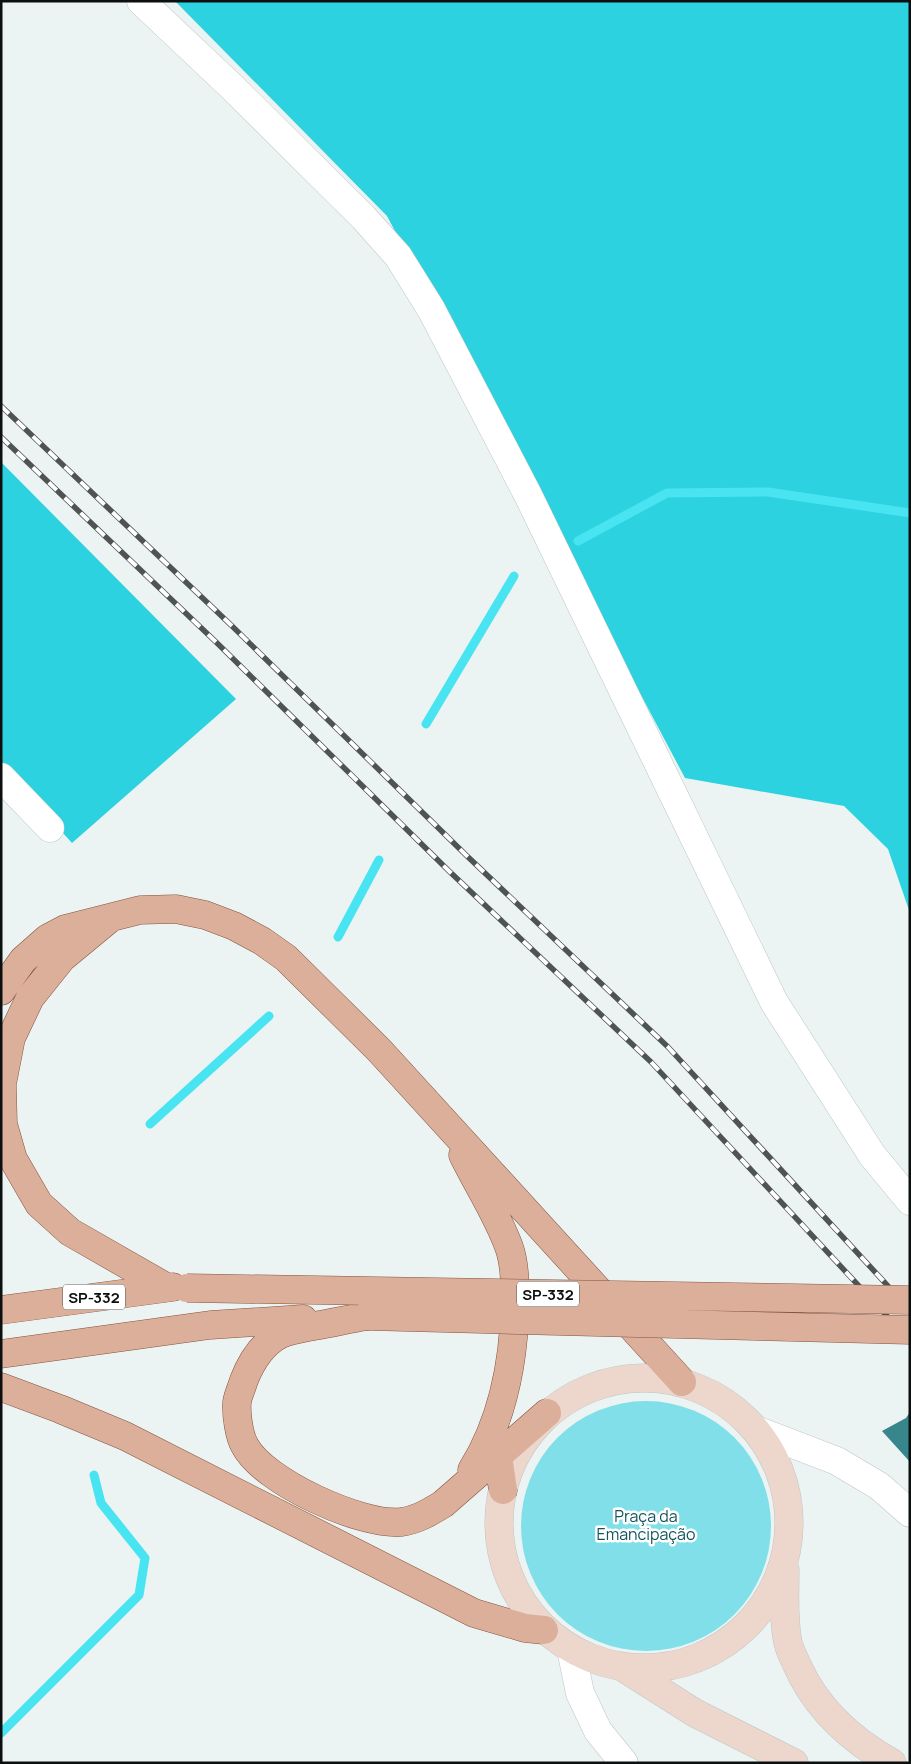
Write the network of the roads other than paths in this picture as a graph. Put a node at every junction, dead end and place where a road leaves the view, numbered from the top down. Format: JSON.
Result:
{"nodes":[{"id":1,"x":141,"y":1,"type":"edge"},
{"id":2,"x":1,"y":777,"type":"edge"},
{"id":3,"x":50,"y":828,"type":"dead end"},
{"id":4,"x":113,"y":916,"type":"junction"},
{"id":5,"x":1,"y":991,"type":"edge"},
{"id":6,"x":450,"y":1127,"type":"junction"},
{"id":7,"x":910,"y":1201,"type":"edge"},
{"id":8,"x":176,"y":1288,"type":"junction"},
{"id":9,"x":910,"y":1300,"type":"edge"},
{"id":10,"x":1,"y":1310,"type":"edge"},
{"id":11,"x":367,"y":1316,"type":"junction"},
{"id":12,"x":910,"y":1330,"type":"edge"},
{"id":13,"x":1,"y":1354,"type":"edge"},
{"id":14,"x":682,"y":1382,"type":"junction"},
{"id":15,"x":1,"y":1387,"type":"edge"},
{"id":16,"x":547,"y":1413,"type":"junction"},
{"id":17,"x":499,"y":1414,"type":"junction"},
{"id":18,"x":756,"y":1430,"type":"junction"},
{"id":19,"x":498,"y":1456,"type":"junction"},
{"id":20,"x":462,"y":1487,"type":"junction"},
{"id":21,"x":503,"y":1490,"type":"junction"},
{"id":22,"x":910,"y":1512,"type":"edge"},
{"id":23,"x":785,"y":1558,"type":"junction"},
{"id":24,"x":544,"y":1630,"type":"junction"},
{"id":25,"x":571,"y":1649,"type":"junction"},
{"id":26,"x":624,"y":1668,"type":"junction"},
{"id":27,"x":624,"y":1763,"type":"edge"},
{"id":28,"x":794,"y":1763,"type":"edge"},
{"id":29,"x":892,"y":1763,"type":"edge"}],
"edges":[{"from":1,"to":7,"type":"street"},
{"from":2,"to":3,"type":"street"},
{"from":4,"to":5,"type":"main road"},
{"from":4,"to":6,"type":"main road"},
{"from":4,"to":8,"type":"main road"},
{"from":6,"to":14,"type":"main road"},
{"from":6,"to":17,"type":"main road"},
{"from":8,"to":9,"type":"main road","number":"SP-332","bridge":true},
{"from":8,"to":10,"type":"main road","number":"SP-332"},
{"from":11,"to":12,"type":"main road","number":"SP-332","bridge":true},
{"from":11,"to":13,"type":"main road","number":"SP-332"},
{"from":11,"to":20,"type":"main road"},
{"from":14,"to":16,"type":"street"},
{"from":14,"to":18,"type":"street"},
{"from":15,"to":24,"type":"main road"},
{"from":16,"to":19,"type":"main road"},
{"from":16,"to":21,"type":"street"},
{"from":17,"to":19,"type":"main road"},
{"from":17,"to":20,"type":"main road"},
{"from":18,"to":22,"type":"street"},
{"from":18,"to":23,"type":"street"},
{"from":19,"to":20,"type":"main road"},
{"from":19,"to":21,"type":"main road"},
{"from":21,"to":24,"type":"street"},
{"from":23,"to":26,"type":"street"},
{"from":23,"to":29,"type":"street"},
{"from":24,"to":25,"type":"street"},
{"from":25,"to":26,"type":"street"},
{"from":25,"to":27,"type":"street"},
{"from":26,"to":28,"type":"street"}]}
